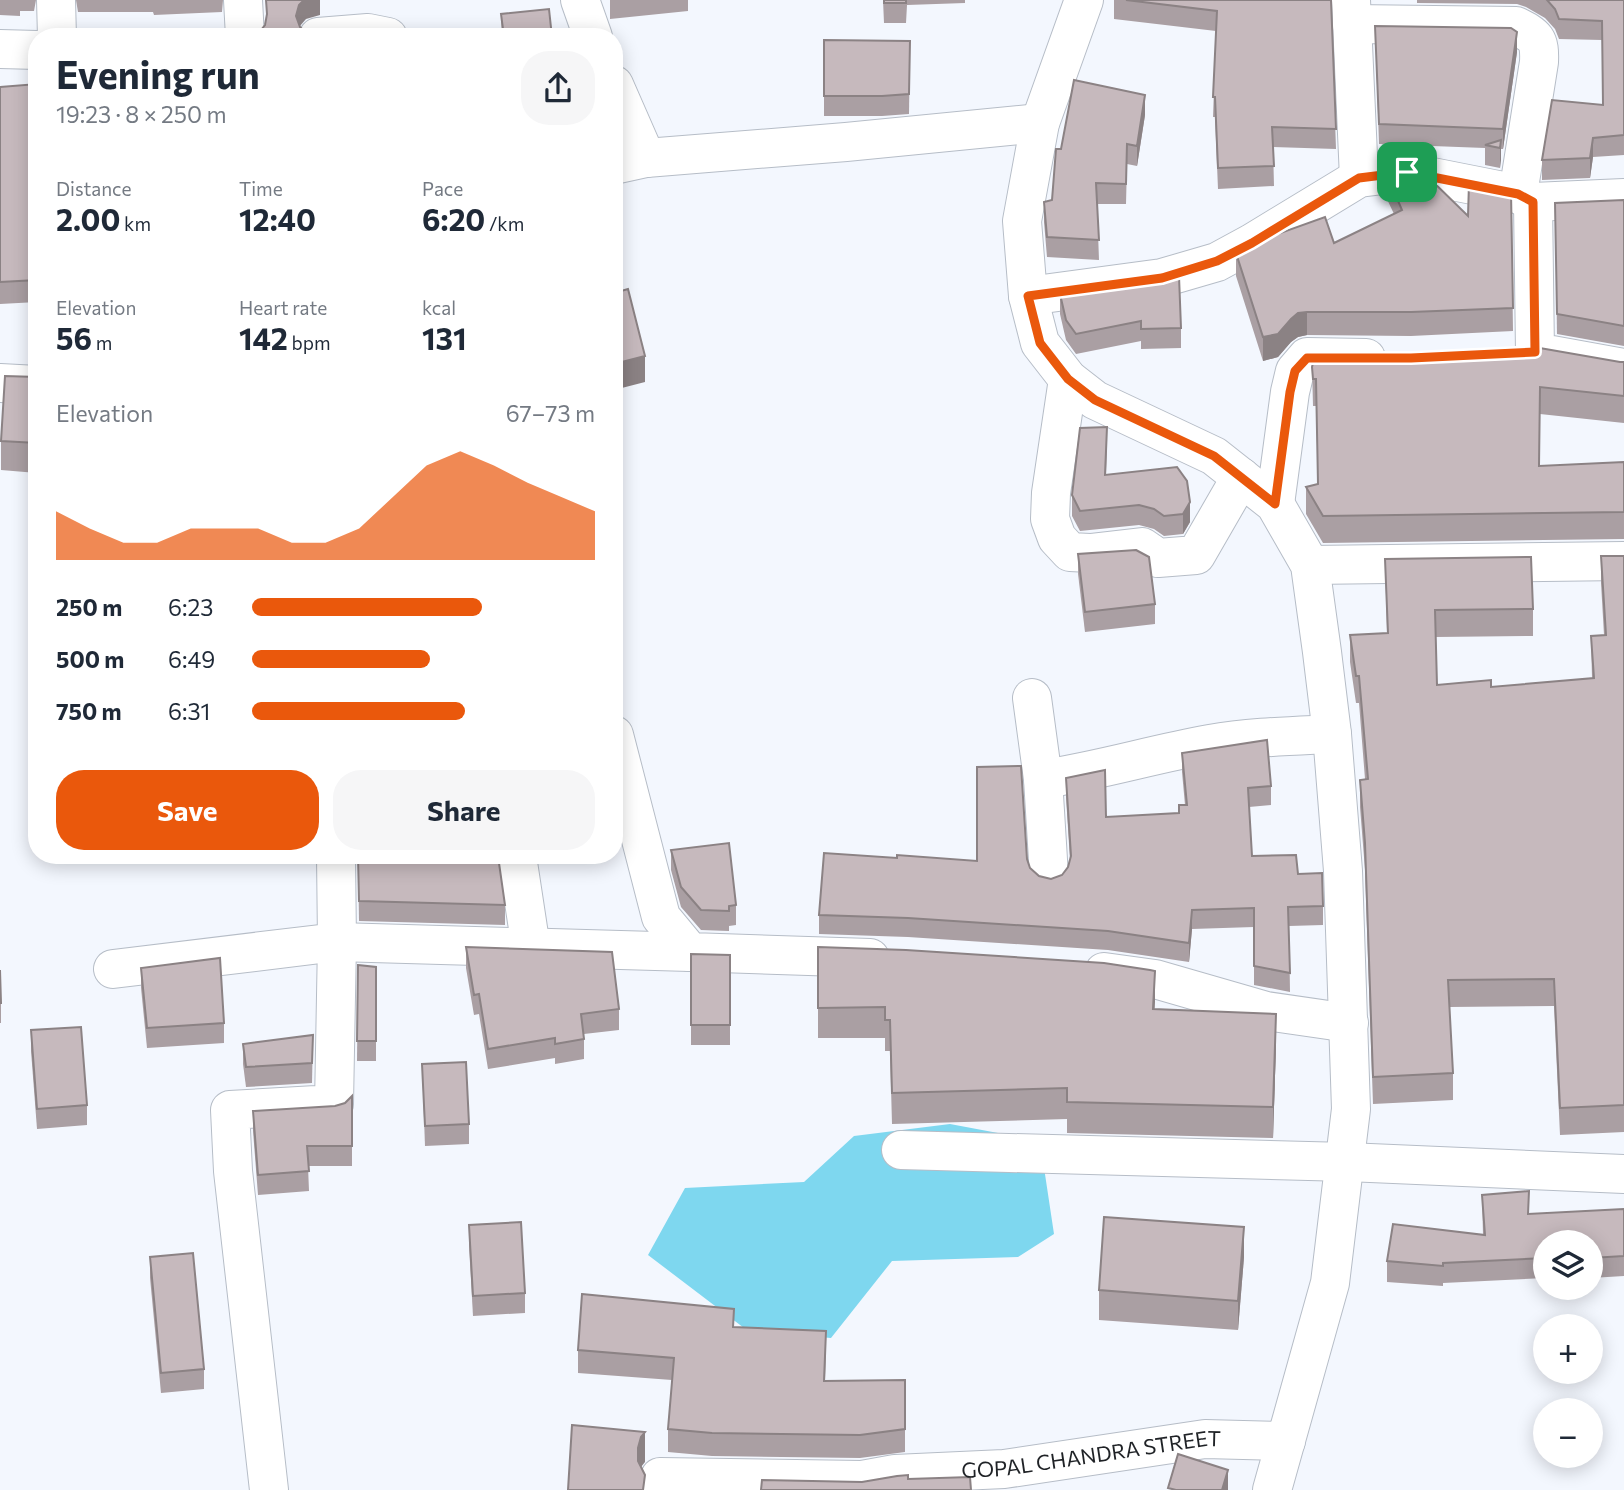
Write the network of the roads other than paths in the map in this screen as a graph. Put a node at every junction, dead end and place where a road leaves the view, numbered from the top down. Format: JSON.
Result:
{"nodes":[{"id":1,"x":56,"y":0,"type":"edge"},
{"id":2,"x":243,"y":0,"type":"edge"},
{"id":3,"x":580,"y":0,"type":"edge"},
{"id":4,"x":1084,"y":0,"type":"edge"},
{"id":5,"x":1351,"y":12,"type":"edge"},
{"id":6,"x":57,"y":28,"type":"edge"},
{"id":7,"x":244,"y":28,"type":"edge"},
{"id":8,"x":590,"y":28,"type":"edge"},
{"id":9,"x":0,"y":48,"type":"edge"},
{"id":10,"x":28,"y":50,"type":"edge"},
{"id":11,"x":1040,"y":123,"type":"junction"},
{"id":12,"x":623,"y":128,"type":"edge"},
{"id":13,"x":630,"y":162,"type":"edge"},
{"id":14,"x":1359,"y":178,"type":"junction"},
{"id":15,"x":1525,"y":198,"type":"junction"},
{"id":16,"x":1624,"y":198,"type":"edge"},
{"id":17,"x":1028,"y":296,"type":"junction"},
{"id":18,"x":1398,"y":358,"type":"edge"},
{"id":19,"x":1624,"y":368,"type":"edge"},
{"id":20,"x":1068,"y":379,"type":"junction"},
{"id":21,"x":0,"y":383,"type":"edge"},
{"id":22,"x":28,"y":385,"type":"edge"},
{"id":23,"x":1241,"y":477,"type":"junction"},
{"id":24,"x":1275,"y":504,"type":"junction"},
{"id":25,"x":1624,"y":561,"type":"edge"},
{"id":26,"x":1310,"y":565,"type":"junction"},
{"id":27,"x":1032,"y":698,"type":"dead end"},
{"id":28,"x":1332,"y":734,"type":"junction"},
{"id":29,"x":623,"y":770,"type":"edge"},
{"id":30,"x":1042,"y":779,"type":"junction"},
{"id":31,"x":336,"y":864,"type":"edge"},
{"id":32,"x":518,"y":864,"type":"edge"},
{"id":33,"x":1049,"y":876,"type":"edge"},
{"id":34,"x":337,"y":942,"type":"junction"},
{"id":35,"x":531,"y":948,"type":"junction"},
{"id":36,"x":690,"y":952,"type":"junction"},
{"id":37,"x":908,"y":960,"type":"edge"},
{"id":38,"x":113,"y":969,"type":"dead end"},
{"id":39,"x":1067,"y":970,"type":"edge"},
{"id":40,"x":1349,"y":1023,"type":"junction"},
{"id":41,"x":901,"y":1150,"type":"dead end"},
{"id":42,"x":1347,"y":1162,"type":"junction"},
{"id":43,"x":1624,"y":1174,"type":"edge"},
{"id":44,"x":1286,"y":1441,"type":"junction"},
{"id":45,"x":269,"y":1490,"type":"edge"},
{"id":46,"x":660,"y":1490,"type":"edge"},
{"id":47,"x":1272,"y":1490,"type":"edge"}],
"edges":[{"from":1,"to":6,"type":"street"},
{"from":2,"to":7,"type":"street"},
{"from":3,"to":8,"type":"street"},
{"from":4,"to":11,"type":"street"},
{"from":5,"to":14,"type":"street"},
{"from":5,"to":15,"type":"street"},
{"from":9,"to":10,"type":"street"},
{"from":11,"to":13,"type":"street"},
{"from":11,"to":17,"type":"street"},
{"from":12,"to":13,"type":"street"},
{"from":14,"to":15,"type":"street"},
{"from":14,"to":17,"type":"street"},
{"from":15,"to":16,"type":"street"},
{"from":15,"to":19,"type":"street"},
{"from":17,"to":20,"type":"street"},
{"from":18,"to":24,"type":"street"},
{"from":20,"to":23,"type":"street"},
{"from":20,"to":23,"type":"street"},
{"from":21,"to":22,"type":"street"},
{"from":23,"to":24,"type":"street"},
{"from":24,"to":26,"type":"street"},
{"from":25,"to":26,"type":"street"},
{"from":26,"to":28,"type":"street"},
{"from":27,"to":30,"type":"street"},
{"from":28,"to":30,"type":"street"},
{"from":28,"to":40,"type":"street"},
{"from":29,"to":36,"type":"street"},
{"from":30,"to":33,"type":"street"},
{"from":31,"to":34,"type":"street"},
{"from":32,"to":35,"type":"street"},
{"from":34,"to":35,"type":"street"},
{"from":34,"to":38,"type":"street"},
{"from":34,"to":45,"type":"street"},
{"from":35,"to":36,"type":"street"},
{"from":36,"to":37,"type":"street"},
{"from":39,"to":40,"type":"street"},
{"from":40,"to":42,"type":"street"},
{"from":41,"to":42,"type":"street"},
{"from":42,"to":43,"type":"street"},
{"from":42,"to":44,"type":"street"},
{"from":44,"to":46,"type":"street","name":"GOPAL CHANDRA STREET"},
{"from":44,"to":47,"type":"street"}]}
